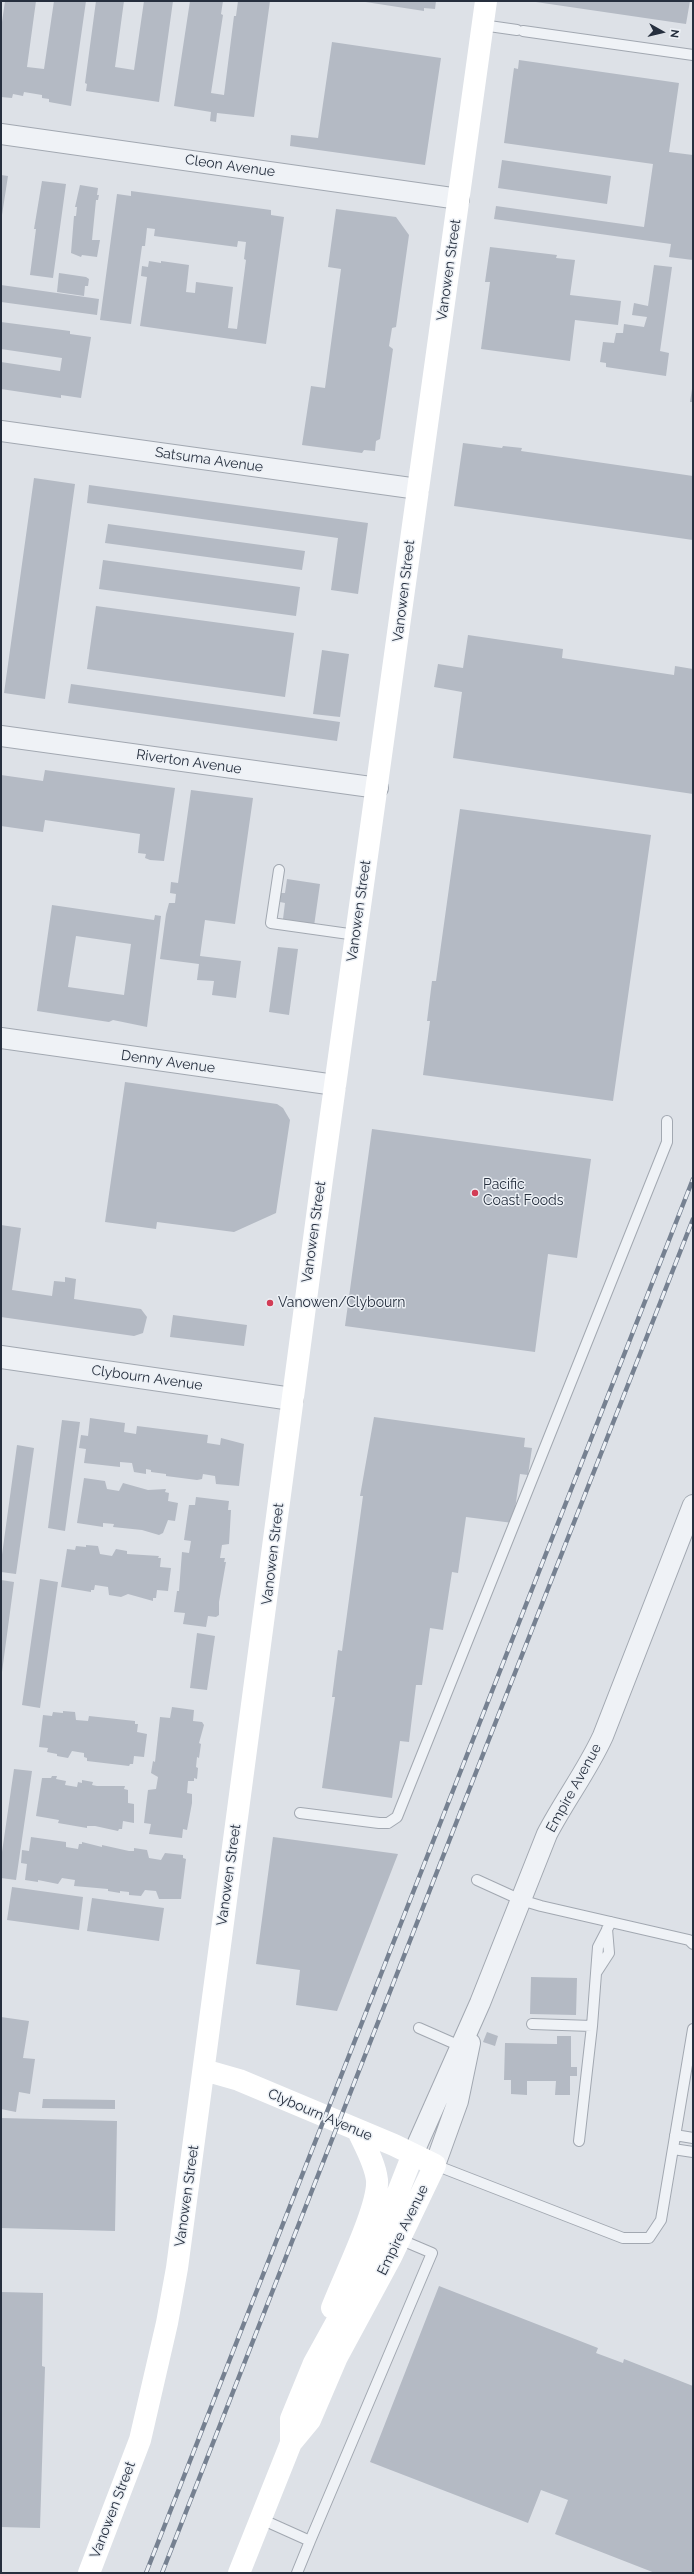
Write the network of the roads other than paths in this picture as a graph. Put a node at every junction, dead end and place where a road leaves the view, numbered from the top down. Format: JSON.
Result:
{"nodes":[{"id":1,"x":486,"y":1,"type":"edge"},
{"id":2,"x":482,"y":25,"type":"junction"},
{"id":3,"x":693,"y":55,"type":"edge"},
{"id":4,"x":1,"y":134,"type":"edge"},
{"id":5,"x":459,"y":199,"type":"junction"},
{"id":6,"x":1,"y":431,"type":"edge"},
{"id":7,"x":418,"y":489,"type":"junction"},
{"id":8,"x":1,"y":736,"type":"edge"},
{"id":9,"x":378,"y":788,"type":"junction"},
{"id":10,"x":279,"y":870,"type":"dead end"},
{"id":11,"x":356,"y":935,"type":"junction"},
{"id":12,"x":1,"y":1038,"type":"edge"},
{"id":13,"x":335,"y":1085,"type":"junction"},
{"id":14,"x":667,"y":1121,"type":"dead end"},
{"id":15,"x":1,"y":1357,"type":"edge"},
{"id":16,"x":292,"y":1399,"type":"junction"},
{"id":17,"x":693,"y":1505,"type":"edge"},
{"id":18,"x":300,"y":1813,"type":"dead end"},
{"id":19,"x":477,"y":1880,"type":"dead end"},
{"id":20,"x":521,"y":1900,"type":"junction"},
{"id":21,"x":609,"y":1925,"type":"junction"},
{"id":22,"x":693,"y":1944,"type":"edge"},
{"id":23,"x":480,"y":2003,"type":"junction"},
{"id":24,"x":532,"y":2024,"type":"dead end"},
{"id":25,"x":592,"y":2026,"type":"junction"},
{"id":26,"x":419,"y":2028,"type":"dead end"},
{"id":27,"x":693,"y":2029,"type":"edge"},
{"id":28,"x":460,"y":2046,"type":"junction"},
{"id":29,"x":204,"y":2070,"type":"junction"},
{"id":30,"x":358,"y":2131,"type":"junction"},
{"id":31,"x":676,"y":2135,"type":"junction"},
{"id":32,"x":693,"y":2138,"type":"edge"},
{"id":33,"x":579,"y":2141,"type":"dead end"},
{"id":34,"x":673,"y":2149,"type":"junction"},
{"id":35,"x":693,"y":2152,"type":"edge"},
{"id":36,"x":413,"y":2154,"type":"junction"},
{"id":37,"x":434,"y":2165,"type":"junction"},
{"id":38,"x":399,"y":2239,"type":"junction"},
{"id":39,"x":314,"y":2363,"type":"junction"},
{"id":40,"x":291,"y":2443,"type":"junction"},
{"id":41,"x":261,"y":2519,"type":"junction"},
{"id":42,"x":310,"y":2541,"type":"junction"},
{"id":43,"x":89,"y":2573,"type":"edge"},
{"id":44,"x":239,"y":2573,"type":"edge"},
{"id":45,"x":297,"y":2573,"type":"edge"}],
"edges":[{"from":1,"to":2,"type":"main road","name":"Vanowen Street"},
{"from":2,"to":3,"type":"lane"},
{"from":2,"to":5,"type":"main road","name":"Vanowen Street"},
{"from":4,"to":5,"type":"street","name":"Cleon Avenue"},
{"from":5,"to":7,"type":"main road","name":"Vanowen Street"},
{"from":6,"to":7,"type":"street","name":"Satsuma Avenue"},
{"from":7,"to":9,"type":"main road","name":"Vanowen Street"},
{"from":8,"to":9,"type":"street","name":"Riverton Avenue"},
{"from":9,"to":11,"type":"main road","name":"Vanowen Street"},
{"from":10,"to":11,"type":"lane"},
{"from":11,"to":13,"type":"main road","name":"Vanowen Street"},
{"from":12,"to":13,"type":"street","name":"Denny Avenue"},
{"from":13,"to":16,"type":"main road","name":"Vanowen Street"},
{"from":14,"to":18,"type":"lane"},
{"from":15,"to":16,"type":"street","name":"Clybourn Avenue"},
{"from":16,"to":29,"type":"main road","name":"Vanowen Street"},
{"from":17,"to":20,"type":"street","name":"Empire Avenue"},
{"from":19,"to":20,"type":"lane"},
{"from":20,"to":21,"type":"lane"},
{"from":20,"to":23,"type":"street","name":"Empire Avenue"},
{"from":21,"to":22,"type":"lane"},
{"from":21,"to":25,"type":"lane"},
{"from":23,"to":28,"type":"street","name":"Empire Avenue"},
{"from":23,"to":37,"type":"street","name":"Empire Avenue"},
{"from":24,"to":25,"type":"lane"},
{"from":25,"to":33,"type":"lane"},
{"from":26,"to":28,"type":"lane"},
{"from":27,"to":31,"type":"lane"},
{"from":28,"to":36,"type":"street","name":"Empire Avenue"},
{"from":29,"to":30,"type":"main road","name":"Clybourn Avenue"},
{"from":29,"to":43,"type":"main road","name":"Vanowen Street"},
{"from":30,"to":36,"type":"main road","name":"Clybourn Avenue"},
{"from":30,"to":39,"type":"main road"},
{"from":31,"to":32,"type":"lane"},
{"from":31,"to":34,"type":"lane"},
{"from":34,"to":35,"type":"lane"},
{"from":34,"to":37,"type":"lane"},
{"from":36,"to":37,"type":"main road","name":"Clybourn Avenue"},
{"from":36,"to":39,"type":"main road","name":"Empire Avenue"},
{"from":37,"to":38,"type":"main road","name":"Empire Avenue"},
{"from":38,"to":40,"type":"main road","name":"Empire Avenue"},
{"from":38,"to":42,"type":"lane"},
{"from":39,"to":40,"type":"main road","name":"Empire Avenue"},
{"from":40,"to":41,"type":"main road","name":"Empire Avenue"},
{"from":41,"to":42,"type":"lane"},
{"from":41,"to":44,"type":"main road","name":"Empire Avenue"},
{"from":42,"to":45,"type":"lane"}]}
